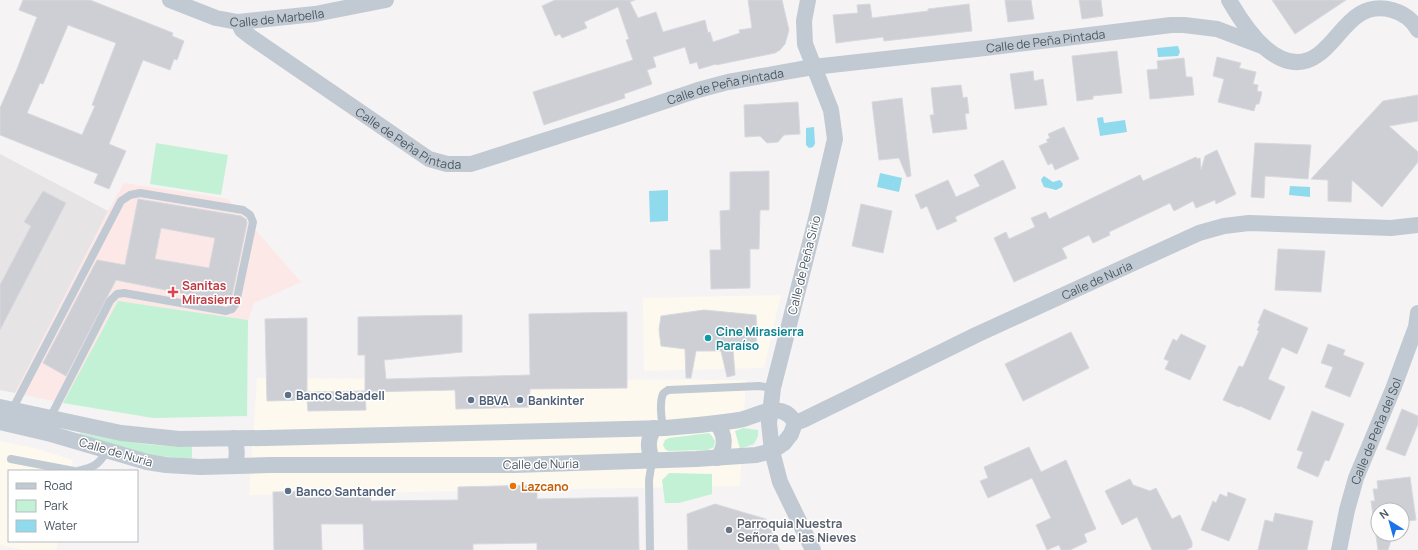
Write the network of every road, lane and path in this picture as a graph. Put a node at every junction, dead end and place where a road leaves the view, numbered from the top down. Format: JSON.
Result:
{"nodes":[{"id":1,"x":170,"y":0,"type":"edge"},
{"id":2,"x":386,"y":0,"type":"edge"},
{"id":3,"x":808,"y":0,"type":"edge"},
{"id":4,"x":1229,"y":0,"type":"edge"},
{"id":5,"x":238,"y":22,"type":"junction"},
{"id":6,"x":1418,"y":30,"type":"edge"},
{"id":7,"x":1262,"y":46,"type":"junction"},
{"id":8,"x":814,"y":67,"type":"junction"},
{"id":9,"x":1418,"y":225,"type":"edge"},
{"id":10,"x":1417,"y":323,"type":"edge"},
{"id":11,"x":773,"y":388,"type":"junction"},
{"id":12,"x":6,"y":409,"type":"edge"},
{"id":13,"x":770,"y":411,"type":"junction"},
{"id":14,"x":50,"y":418,"type":"junction"},
{"id":15,"x":0,"y":422,"type":"edge"},
{"id":16,"x":795,"y":422,"type":"junction"},
{"id":17,"x":716,"y":424,"type":"junction"},
{"id":18,"x":659,"y":428,"type":"junction"},
{"id":19,"x":234,"y":438,"type":"junction"},
{"id":20,"x":266,"y":438,"type":"junction"},
{"id":21,"x":108,"y":450,"type":"junction"},
{"id":22,"x":772,"y":451,"type":"junction"},
{"id":23,"x":717,"y":458,"type":"junction"},
{"id":24,"x":11,"y":459,"type":"dead end"},
{"id":25,"x":652,"y":461,"type":"junction"},
{"id":26,"x":270,"y":465,"type":"junction"},
{"id":27,"x":234,"y":466,"type":"junction"},
{"id":28,"x":69,"y":470,"type":"edge"},
{"id":29,"x":83,"y":470,"type":"edge"},
{"id":30,"x":650,"y":550,"type":"edge"},
{"id":31,"x":813,"y":550,"type":"edge"},
{"id":32,"x":1339,"y":550,"type":"edge"}],
"edges":[{"from":1,"to":5,"type":"street","name":"Calle de Marbella"},
{"from":2,"to":5,"type":"street","name":"Calle de Marbella"},
{"from":3,"to":8,"type":"street","name":"Calle de Peña Sirio"},
{"from":4,"to":7,"type":"street"},
{"from":5,"to":8,"type":"street","name":"Calle de Peña Pintada"},
{"from":6,"to":7,"type":"street"},
{"from":7,"to":8,"type":"street","name":"Calle de Peña Pintada"},
{"from":8,"to":11,"type":"street","name":"Calle de Peña Sirio"},
{"from":9,"to":16,"type":"street","name":"Calle de Nuria"},
{"from":10,"to":32,"type":"street","name":"Calle de Peña del Sol"},
{"from":11,"to":13,"type":"street","name":"Calle de Peña Sirio"},
{"from":11,"to":18,"type":"lane"},
{"from":12,"to":14,"type":"street","name":"Calle de Nuria"},
{"from":12,"to":14,"type":"lane"},
{"from":13,"to":16,"type":"street","name":"Calle de Nuria"},
{"from":13,"to":17,"type":"street","name":"Calle de Nuria"},
{"from":13,"to":22,"type":"street","name":"Calle de Peña Sirio"},
{"from":14,"to":19,"type":"street","name":"Calle de Nuria"},
{"from":15,"to":21,"type":"street","name":"Calle de Nuria"},
{"from":16,"to":22,"type":"street","name":"Calle de Nuria"},
{"from":17,"to":18,"type":"street","name":"Calle de Nuria"},
{"from":17,"to":23,"type":"street"},
{"from":18,"to":20,"type":"street","name":"Calle de Nuria"},
{"from":18,"to":25,"type":"street"},
{"from":19,"to":20,"type":"street","name":"Calle de Nuria"},
{"from":19,"to":27,"type":"street"},
{"from":20,"to":26,"type":"street"},
{"from":21,"to":27,"type":"street","name":"Calle de Nuria"},
{"from":21,"to":29,"type":"lane"},
{"from":22,"to":23,"type":"street","name":"Calle de Nuria"},
{"from":22,"to":31,"type":"street","name":"Calle de Peña Sirio"},
{"from":23,"to":25,"type":"street","name":"Calle de Nuria"},
{"from":24,"to":28,"type":"lane"},
{"from":25,"to":26,"type":"street","name":"Calle de Nuria"},
{"from":25,"to":30,"type":"lane"},
{"from":26,"to":27,"type":"street","name":"Calle de Nuria"}]}
